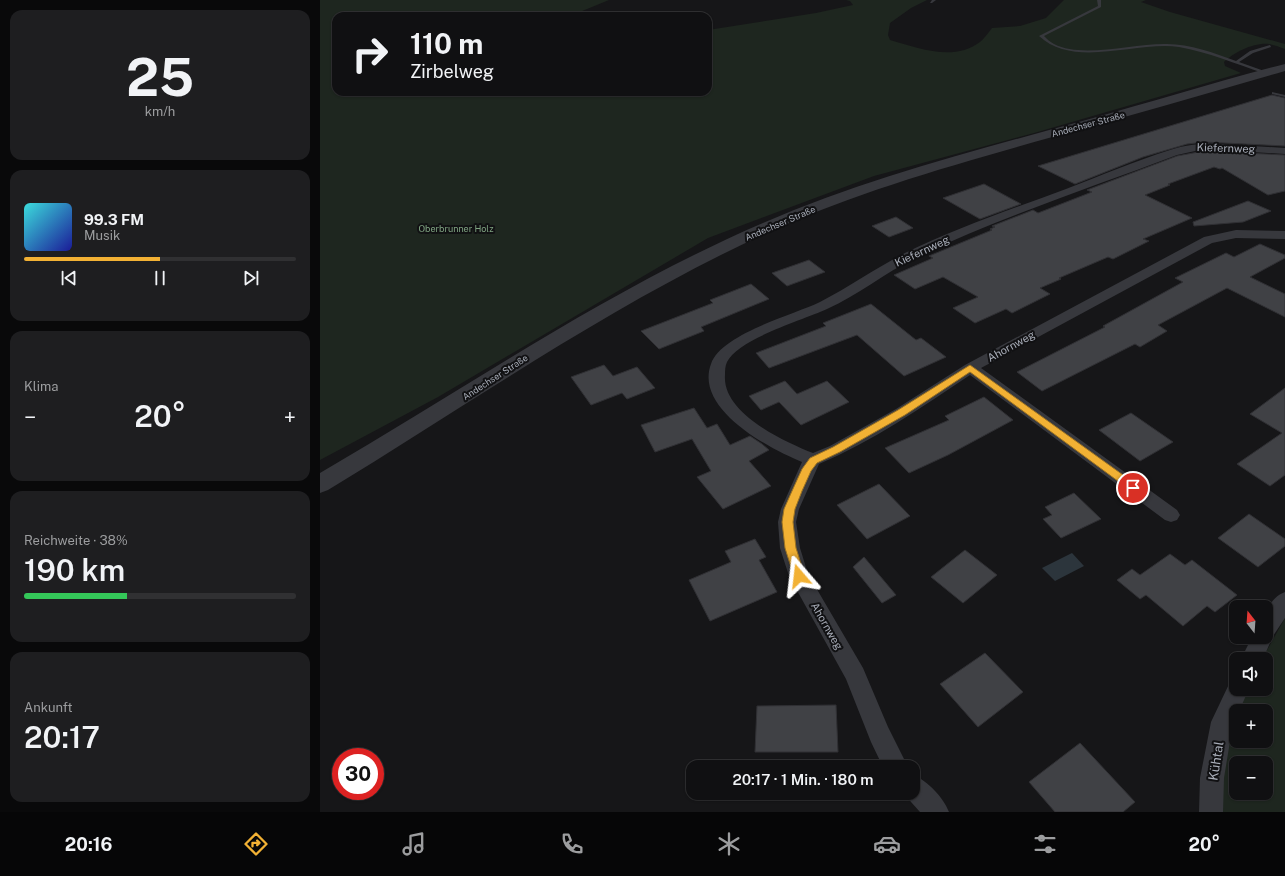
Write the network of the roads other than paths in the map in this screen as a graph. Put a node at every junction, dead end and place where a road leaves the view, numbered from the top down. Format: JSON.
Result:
{"nodes":[{"id":1,"x":1099,"y":0,"type":"edge"},
{"id":2,"x":1270,"y":46,"type":"dead end"},
{"id":3,"x":1236,"y":63,"type":"junction"},
{"id":4,"x":1285,"y":67,"type":"edge"},
{"id":5,"x":1265,"y":72,"type":"junction"},
{"id":6,"x":1274,"y":93,"type":"dead end"},
{"id":7,"x":1285,"y":96,"type":"edge"},
{"id":8,"x":1285,"y":151,"type":"edge"},
{"id":9,"x":1285,"y":235,"type":"edge"},
{"id":10,"x":970,"y":368,"type":"junction"},
{"id":11,"x":813,"y":460,"type":"junction"},
{"id":12,"x":320,"y":484,"type":"edge"},
{"id":13,"x":1171,"y":515,"type":"dead end"},
{"id":14,"x":1285,"y":601,"type":"edge"},
{"id":15,"x":1273,"y":619,"type":"edge"},
{"id":16,"x":1235,"y":696,"type":"edge"},
{"id":17,"x":892,"y":760,"type":"edge"},
{"id":18,"x":920,"y":794,"type":"edge"},
{"id":19,"x":937,"y":812,"type":"edge"},
{"id":20,"x":1210,"y":812,"type":"edge"}],
"edges":[{"from":1,"to":3,"type":"lane"},
{"from":2,"to":3,"type":"lane"},
{"from":3,"to":5,"type":"lane"},
{"from":4,"to":5,"type":"street","name":"Andechser Straße"},
{"from":5,"to":12,"type":"street","name":"Andechser Straße"},
{"from":6,"to":7,"type":"lane"},
{"from":8,"to":11,"type":"street","name":"Kiefernweg"},
{"from":9,"to":10,"type":"street","name":"Ahornweg"},
{"from":10,"to":11,"type":"street","name":"Ahornweg"},
{"from":10,"to":13,"type":"street"},
{"from":11,"to":17,"type":"street","name":"Ahornweg"},
{"from":14,"to":15,"type":"street"},
{"from":16,"to":20,"type":"street","name":"Kühtal"},
{"from":18,"to":19,"type":"street"}]}
